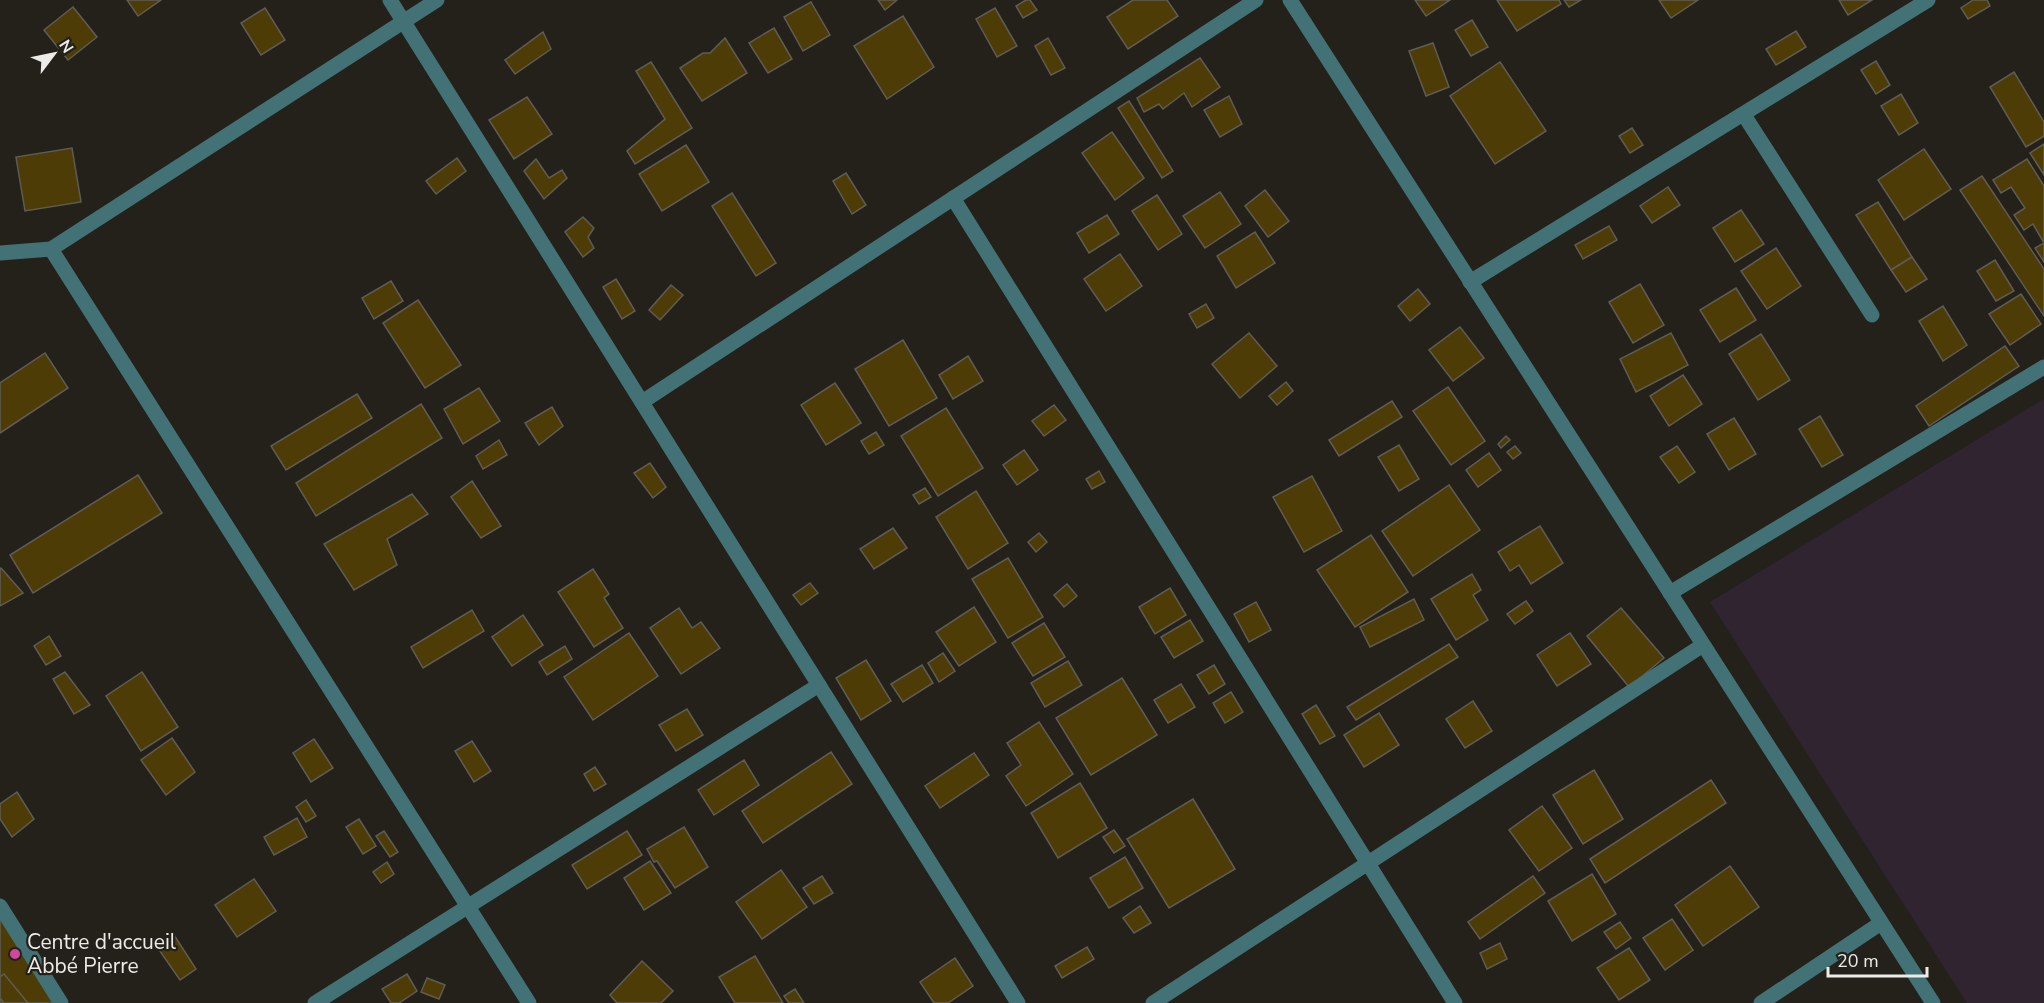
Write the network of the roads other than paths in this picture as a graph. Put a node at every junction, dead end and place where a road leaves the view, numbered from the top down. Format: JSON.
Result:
{"nodes":[{"id":1,"x":390,"y":0,"type":"edge"},
{"id":2,"x":437,"y":0,"type":"edge"},
{"id":3,"x":1256,"y":0,"type":"edge"},
{"id":4,"x":1290,"y":0,"type":"edge"},
{"id":5,"x":1928,"y":0,"type":"edge"},
{"id":6,"x":403,"y":21,"type":"junction"},
{"id":7,"x":1744,"y":115,"type":"junction"},
{"id":8,"x":953,"y":198,"type":"junction"},
{"id":9,"x":51,"y":249,"type":"junction"},
{"id":10,"x":0,"y":253,"type":"edge"},
{"id":11,"x":1470,"y":282,"type":"junction"},
{"id":12,"x":1872,"y":315,"type":"dead end"},
{"id":13,"x":2044,"y":367,"type":"edge"},
{"id":14,"x":642,"y":402,"type":"junction"},
{"id":15,"x":1670,"y":593,"type":"junction"},
{"id":16,"x":1703,"y":645,"type":"junction"},
{"id":17,"x":819,"y":685,"type":"junction"},
{"id":18,"x":1368,"y":864,"type":"junction"},
{"id":19,"x":0,"y":906,"type":"edge"},
{"id":20,"x":468,"y":907,"type":"junction"},
{"id":21,"x":1881,"y":923,"type":"junction"},
{"id":22,"x":61,"y":1003,"type":"edge"},
{"id":23,"x":315,"y":1003,"type":"edge"},
{"id":24,"x":529,"y":1003,"type":"edge"},
{"id":25,"x":1018,"y":1003,"type":"edge"},
{"id":26,"x":1153,"y":1003,"type":"edge"},
{"id":27,"x":1455,"y":1003,"type":"edge"},
{"id":28,"x":1761,"y":1003,"type":"edge"},
{"id":29,"x":1933,"y":1003,"type":"edge"}],
"edges":[{"from":1,"to":6,"type":"street"},
{"from":2,"to":6,"type":"street"},
{"from":3,"to":8,"type":"street"},
{"from":4,"to":11,"type":"street"},
{"from":5,"to":7,"type":"street"},
{"from":6,"to":9,"type":"street"},
{"from":6,"to":14,"type":"street"},
{"from":7,"to":11,"type":"street"},
{"from":7,"to":12,"type":"street"},
{"from":8,"to":14,"type":"street"},
{"from":8,"to":18,"type":"street"},
{"from":9,"to":10,"type":"street"},
{"from":9,"to":20,"type":"street"},
{"from":11,"to":15,"type":"street"},
{"from":13,"to":15,"type":"street"},
{"from":14,"to":17,"type":"street"},
{"from":15,"to":16,"type":"street"},
{"from":16,"to":18,"type":"street"},
{"from":16,"to":21,"type":"street"},
{"from":17,"to":20,"type":"street"},
{"from":17,"to":25,"type":"street"},
{"from":18,"to":26,"type":"street"},
{"from":18,"to":27,"type":"street"},
{"from":19,"to":22,"type":"street"},
{"from":20,"to":23,"type":"street"},
{"from":20,"to":24,"type":"street"},
{"from":21,"to":28,"type":"street"},
{"from":21,"to":29,"type":"street"}]}
